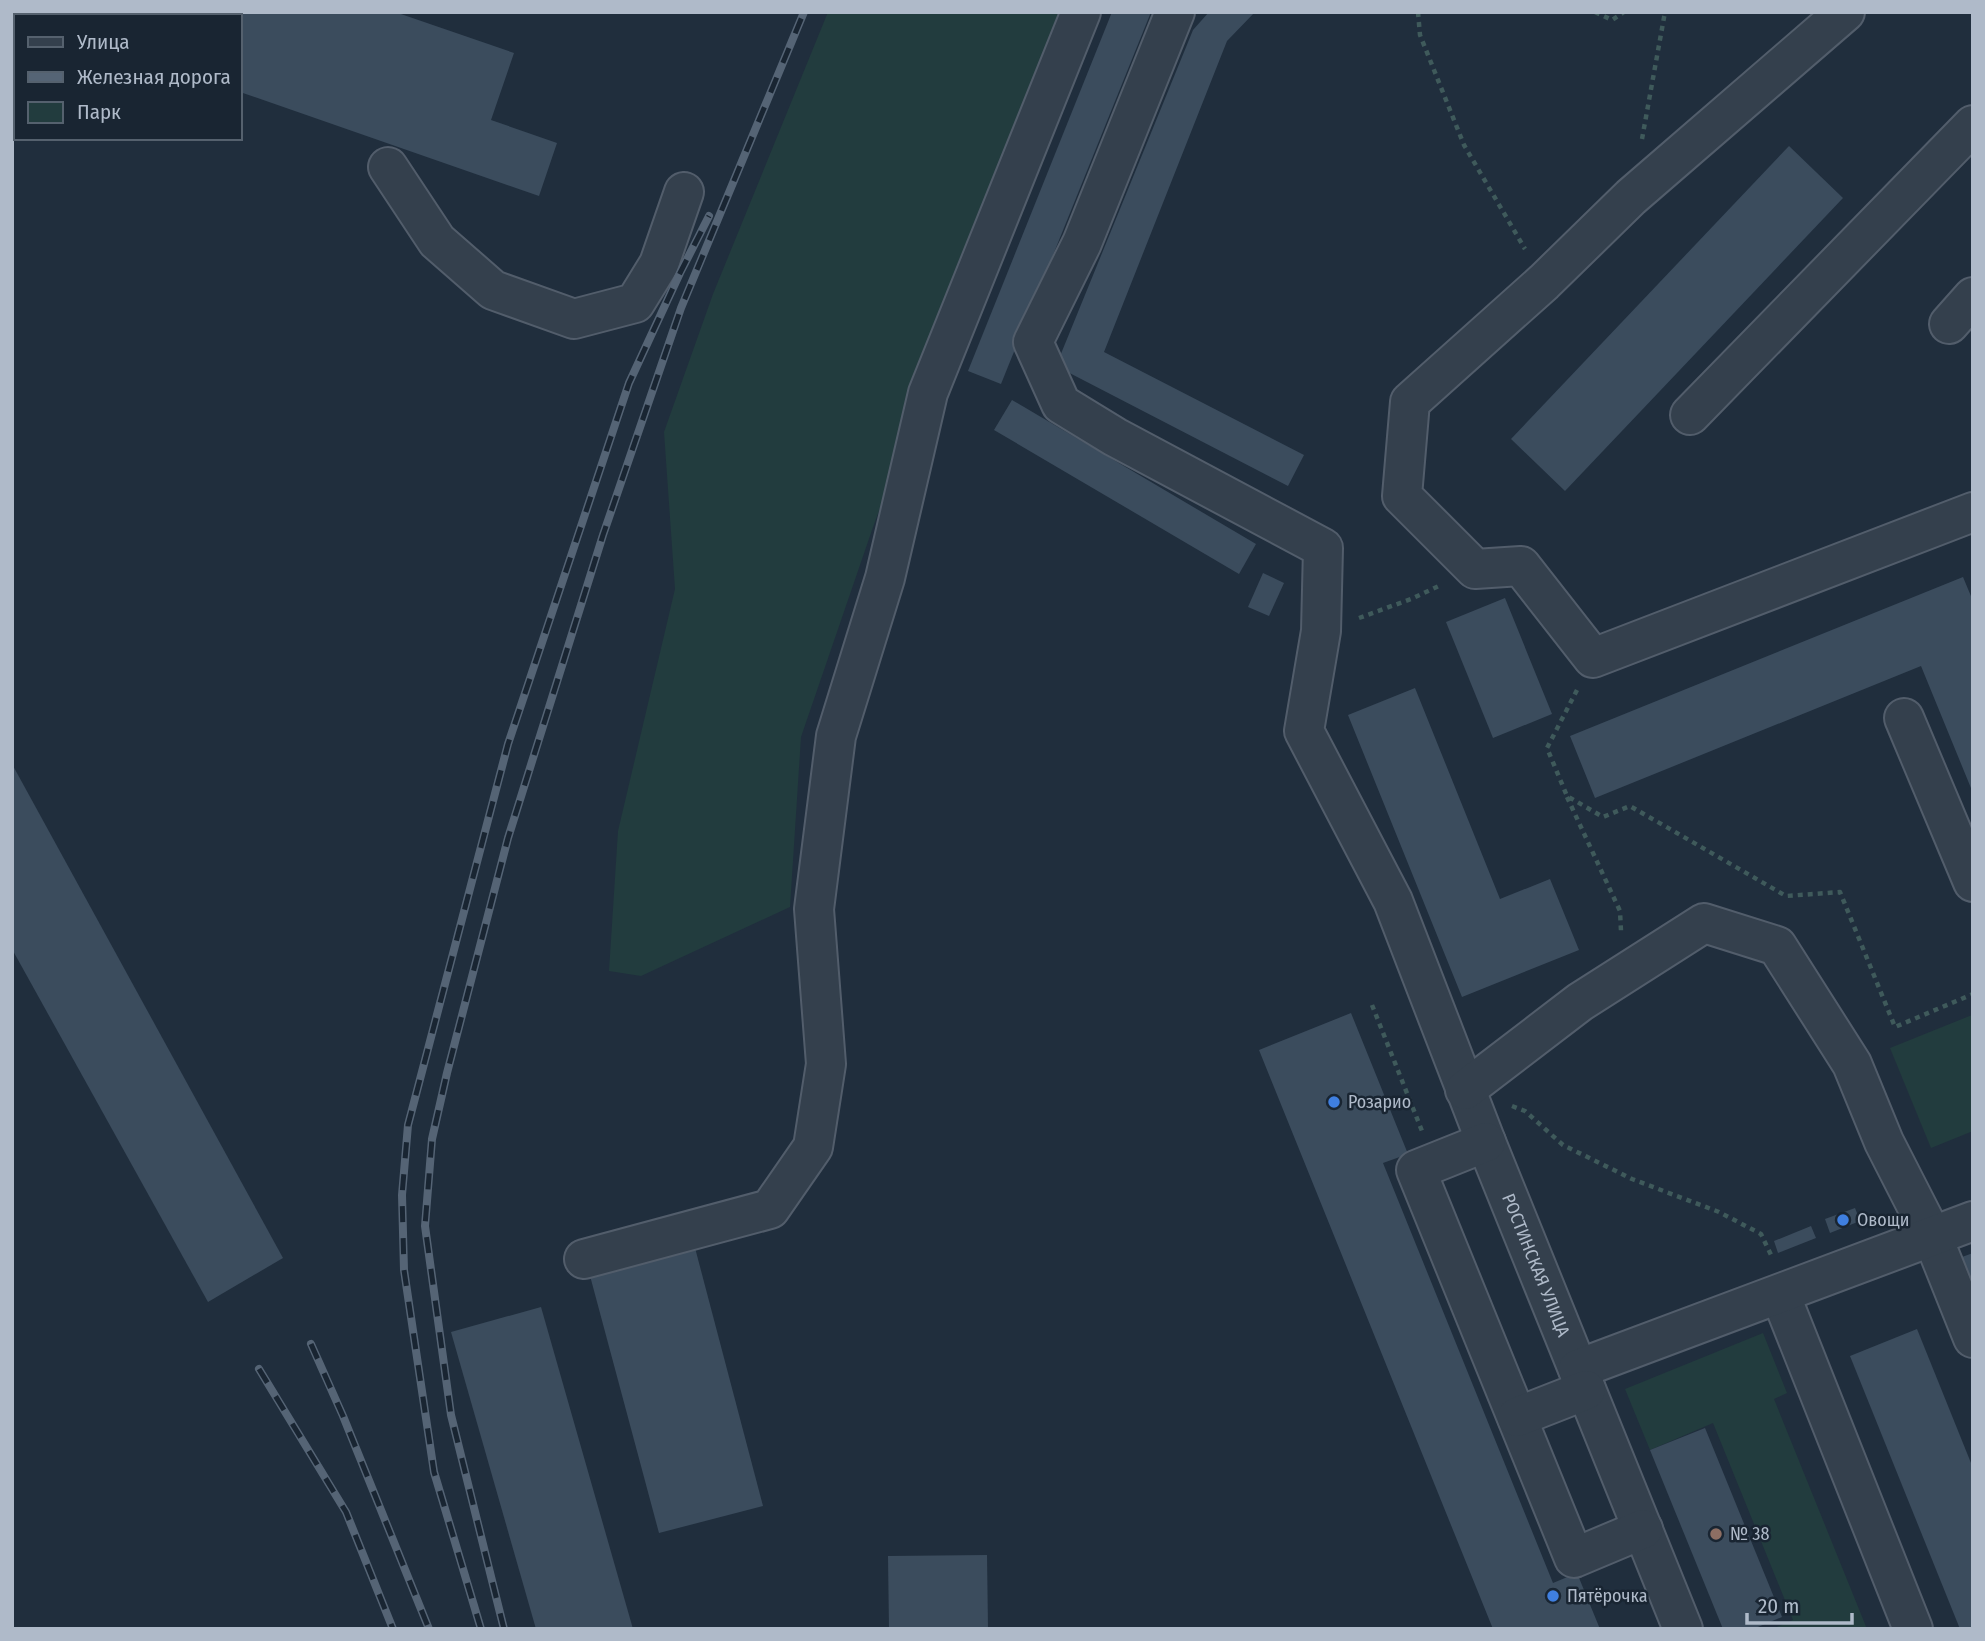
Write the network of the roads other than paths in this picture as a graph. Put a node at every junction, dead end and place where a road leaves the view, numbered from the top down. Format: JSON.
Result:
{"nodes":[{"id":1,"x":1081,"y":12,"type":"edge"},
{"id":2,"x":1175,"y":12,"type":"edge"},
{"id":3,"x":1844,"y":12,"type":"edge"},
{"id":4,"x":1973,"y":125,"type":"edge"},
{"id":5,"x":388,"y":167,"type":"dead end"},
{"id":6,"x":684,"y":192,"type":"dead end"},
{"id":7,"x":1690,"y":415,"type":"dead end"},
{"id":8,"x":1973,"y":512,"type":"edge"},
{"id":9,"x":1904,"y":718,"type":"dead end"},
{"id":10,"x":1973,"y":882,"type":"edge"},
{"id":11,"x":1467,"y":1089,"type":"junction"},
{"id":12,"x":1486,"y":1142,"type":"junction"},
{"id":13,"x":1973,"y":1222,"type":"edge"},
{"id":14,"x":1933,"y":1238,"type":"junction"},
{"id":15,"x":584,"y":1259,"type":"dead end"},
{"id":16,"x":1777,"y":1277,"type":"junction"},
{"id":17,"x":1973,"y":1338,"type":"edge"},
{"id":18,"x":1582,"y":1380,"type":"junction"},
{"id":19,"x":1517,"y":1417,"type":"junction"},
{"id":20,"x":1643,"y":1529,"type":"junction"},
{"id":21,"x":1683,"y":1629,"type":"edge"},
{"id":22,"x":1913,"y":1629,"type":"edge"}],
"edges":[{"from":1,"to":15,"type":"street"},
{"from":2,"to":11,"type":"street","name":"РОСТИНСКАЯ УЛИЦА"},
{"from":3,"to":8,"type":"street"},
{"from":4,"to":7,"type":"street"},
{"from":5,"to":6,"type":"street"},
{"from":9,"to":10,"type":"street"},
{"from":11,"to":12,"type":"street","name":"РОСТИНСКАЯ УЛИЦА"},
{"from":11,"to":14,"type":"street"},
{"from":12,"to":18,"type":"street","name":"РОСТИНСКАЯ УЛИЦА"},
{"from":12,"to":19,"type":"street"},
{"from":13,"to":14,"type":"street"},
{"from":14,"to":16,"type":"street"},
{"from":14,"to":17,"type":"street"},
{"from":16,"to":18,"type":"street"},
{"from":16,"to":22,"type":"street"},
{"from":18,"to":19,"type":"street"},
{"from":18,"to":20,"type":"street","name":"РОСТИНСКАЯ УЛИЦА"},
{"from":19,"to":20,"type":"street"},
{"from":20,"to":21,"type":"street","name":"РОСТИНСКАЯ УЛИЦА"}]}
